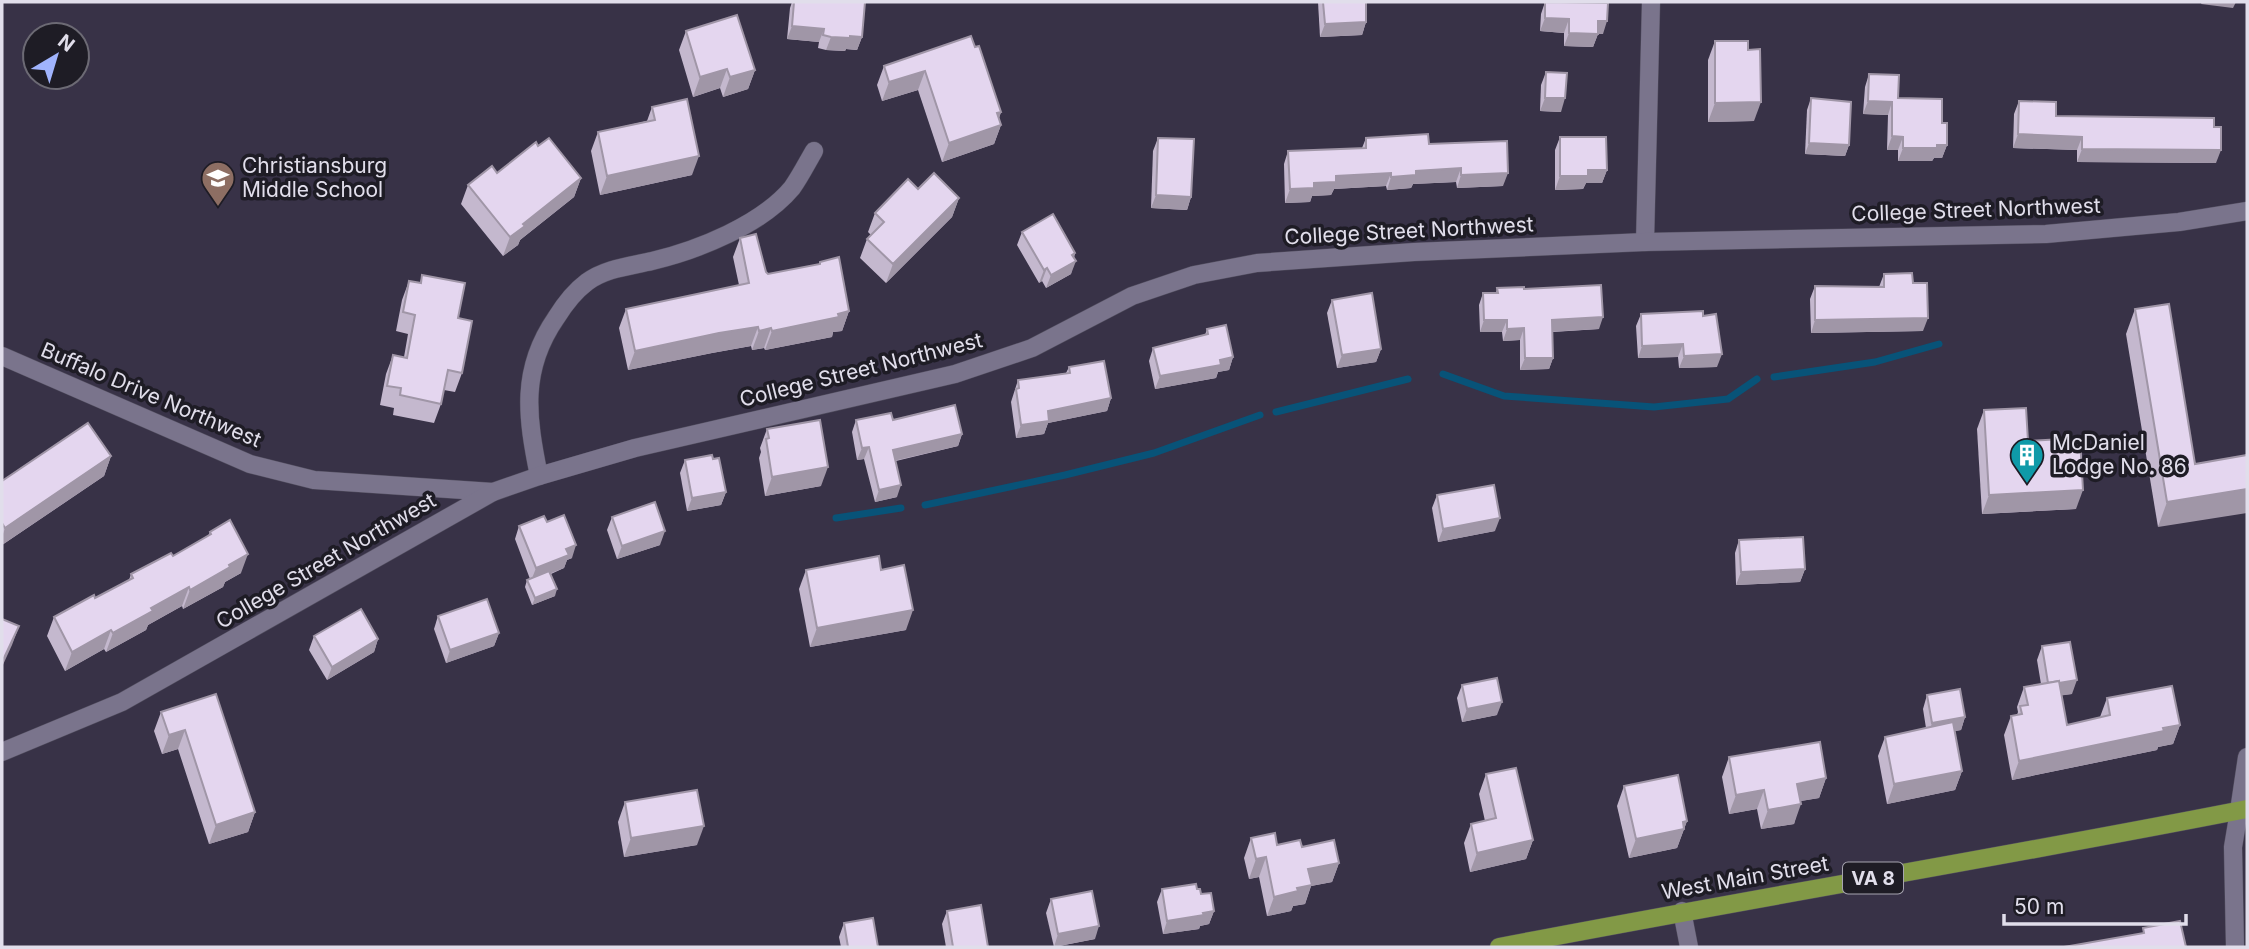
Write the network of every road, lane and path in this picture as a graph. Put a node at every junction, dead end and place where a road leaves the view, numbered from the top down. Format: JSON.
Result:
{"nodes":[{"id":1,"x":1651,"y":2,"type":"edge"},
{"id":2,"x":814,"y":151,"type":"dead end"},
{"id":3,"x":2247,"y":211,"type":"edge"},
{"id":4,"x":1645,"y":242,"type":"junction"},
{"id":5,"x":2,"y":356,"type":"edge"},
{"id":6,"x":539,"y":476,"type":"junction"},
{"id":7,"x":493,"y":492,"type":"junction"},
{"id":8,"x":2,"y":752,"type":"edge"},
{"id":9,"x":2247,"y":757,"type":"edge"},
{"id":10,"x":2243,"y":810,"type":"edge"},
{"id":11,"x":1682,"y":911,"type":"junction"},
{"id":12,"x":1499,"y":947,"type":"edge"},
{"id":13,"x":1689,"y":947,"type":"edge"},
{"id":14,"x":2235,"y":947,"type":"edge"}],
"edges":[{"from":1,"to":4,"type":"street"},
{"from":2,"to":6,"type":"street"},
{"from":3,"to":4,"type":"street","name":"College Street Northwest"},
{"from":4,"to":6,"type":"street","name":"College Street Northwest"},
{"from":5,"to":7,"type":"street","name":"Buffalo Drive Northwest"},
{"from":6,"to":7,"type":"street","name":"College Street Northwest"},
{"from":7,"to":8,"type":"street","name":"College Street Northwest"},
{"from":9,"to":10,"type":"street"},
{"from":10,"to":11,"type":"main road","name":"West Main Street","number":"VA 8"},
{"from":10,"to":14,"type":"street"},
{"from":11,"to":12,"type":"main road","name":"West Main Street","number":"VA 8"},
{"from":11,"to":13,"type":"street"}]}
